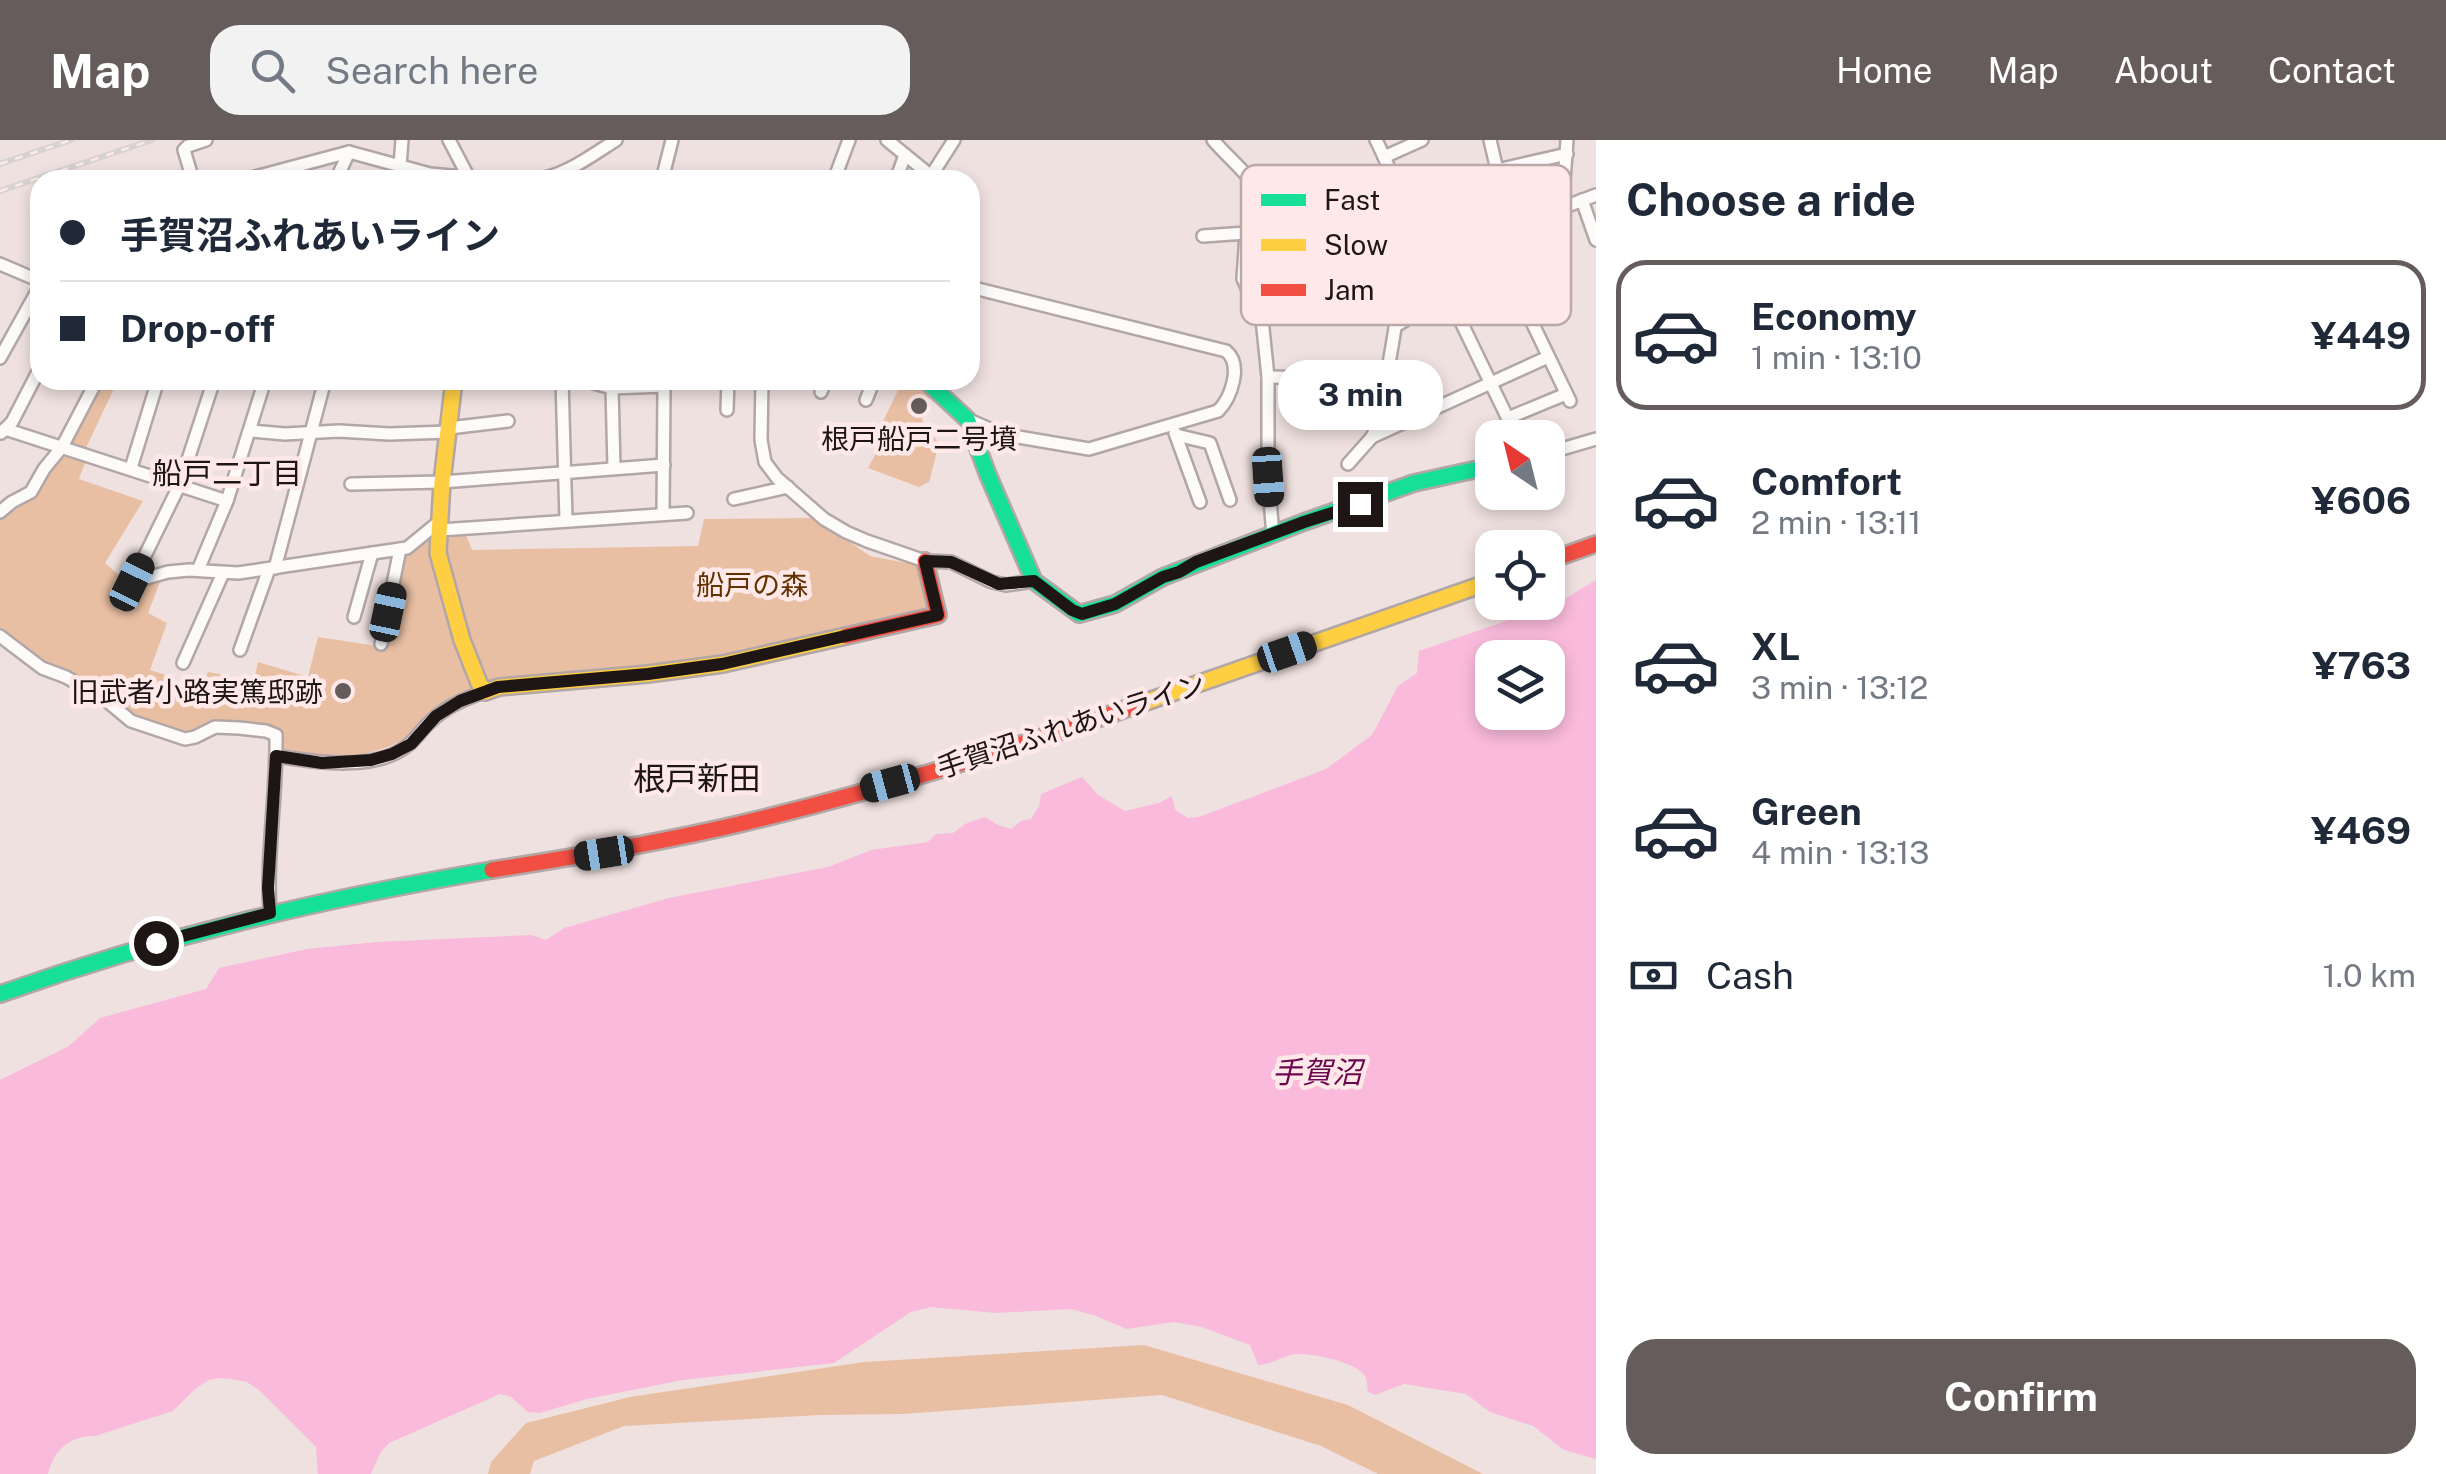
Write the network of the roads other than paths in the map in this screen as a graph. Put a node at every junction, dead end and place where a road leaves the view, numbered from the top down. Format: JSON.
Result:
{"nodes":[{"id":1,"x":206,"y":140,"type":"edge"},
{"id":2,"x":402,"y":140,"type":"edge"},
{"id":3,"x":449,"y":140,"type":"edge"},
{"id":4,"x":616,"y":140,"type":"edge"},
{"id":5,"x":672,"y":140,"type":"edge"},
{"id":6,"x":849,"y":140,"type":"edge"},
{"id":7,"x":887,"y":140,"type":"edge"},
{"id":8,"x":954,"y":140,"type":"edge"},
{"id":9,"x":1213,"y":140,"type":"edge"},
{"id":10,"x":1376,"y":140,"type":"edge"},
{"id":11,"x":1422,"y":140,"type":"edge"},
{"id":12,"x":1490,"y":140,"type":"edge"},
{"id":13,"x":1568,"y":140,"type":"edge"},
{"id":14,"x":351,"y":148,"type":"edge"},
{"id":15,"x":1566,"y":154,"type":"junction"},
{"id":16,"x":905,"y":156,"type":"junction"},
{"id":17,"x":1384,"y":156,"type":"junction"},
{"id":18,"x":1388,"y":165,"type":"edge"},
{"id":19,"x":1496,"y":165,"type":"edge"},
{"id":20,"x":1519,"y":165,"type":"edge"},
{"id":21,"x":1565,"y":165,"type":"edge"},
{"id":22,"x":400,"y":166,"type":"junction"},
{"id":23,"x":190,"y":170,"type":"edge"},
{"id":24,"x":284,"y":170,"type":"edge"},
{"id":25,"x":415,"y":170,"type":"edge"},
{"id":26,"x":465,"y":170,"type":"edge"},
{"id":27,"x":563,"y":170,"type":"edge"},
{"id":28,"x":664,"y":170,"type":"edge"},
{"id":29,"x":838,"y":170,"type":"edge"},
{"id":30,"x":900,"y":170,"type":"edge"},
{"id":31,"x":923,"y":170,"type":"edge"},
{"id":32,"x":938,"y":170,"type":"edge"},
{"id":33,"x":1241,"y":171,"type":"edge"},
{"id":34,"x":1596,"y":195,"type":"edge"},
{"id":35,"x":1582,"y":200,"type":"junction"},
{"id":36,"x":1571,"y":204,"type":"edge"},
{"id":37,"x":1241,"y":233,"type":"edge"},
{"id":38,"x":1203,"y":236,"type":"dead end"},
{"id":39,"x":1596,"y":240,"type":"edge"},
{"id":40,"x":0,"y":264,"type":"edge"},
{"id":41,"x":30,"y":279,"type":"edge"},
{"id":42,"x":980,"y":290,"type":"edge"},
{"id":43,"x":30,"y":303,"type":"edge"},
{"id":44,"x":1263,"y":325,"type":"edge"},
{"id":45,"x":1396,"y":325,"type":"edge"},
{"id":46,"x":1462,"y":325,"type":"edge"},
{"id":47,"x":1533,"y":325,"type":"edge"},
{"id":48,"x":0,"y":328,"type":"edge"},
{"id":49,"x":12,"y":337,"type":"junction"},
{"id":50,"x":1548,"y":357,"type":"junction"},
{"id":51,"x":0,"y":358,"type":"edge"},
{"id":52,"x":1268,"y":377,"type":"junction"},
{"id":53,"x":1324,"y":378,"type":"dead end"},
{"id":54,"x":1490,"y":383,"type":"junction"},
{"id":55,"x":30,"y":386,"type":"edge"},
{"id":56,"x":92,"y":390,"type":"edge"},
{"id":57,"x":155,"y":390,"type":"edge"},
{"id":58,"x":211,"y":390,"type":"edge"},
{"id":59,"x":262,"y":390,"type":"edge"},
{"id":60,"x":322,"y":390,"type":"edge"},
{"id":61,"x":453,"y":390,"type":"edge"},
{"id":62,"x":562,"y":390,"type":"edge"},
{"id":63,"x":612,"y":390,"type":"edge"},
{"id":64,"x":664,"y":390,"type":"edge"},
{"id":65,"x":728,"y":390,"type":"edge"},
{"id":66,"x":762,"y":390,"type":"edge"},
{"id":67,"x":870,"y":390,"type":"edge"},
{"id":68,"x":936,"y":390,"type":"edge"},
{"id":69,"x":866,"y":400,"type":"dead end"},
{"id":70,"x":728,"y":410,"type":"dead end"},
{"id":71,"x":0,"y":411,"type":"edge"},
{"id":72,"x":967,"y":419,"type":"junction"},
{"id":73,"x":508,"y":421,"type":"dead end"},
{"id":74,"x":6,"y":428,"type":"edge"},
{"id":75,"x":1174,"y":429,"type":"junction"},
{"id":76,"x":448,"y":430,"type":"junction"},
{"id":77,"x":250,"y":432,"type":"junction"},
{"id":78,"x":310,"y":432,"type":"junction"},
{"id":79,"x":1372,"y":437,"type":"junction"},
{"id":80,"x":1596,"y":439,"type":"edge"},
{"id":81,"x":62,"y":447,"type":"junction"},
{"id":82,"x":1565,"y":449,"type":"edge"},
{"id":83,"x":664,"y":464,"type":"junction"},
{"id":84,"x":1348,"y":464,"type":"dead end"},
{"id":85,"x":131,"y":468,"type":"junction"},
{"id":86,"x":614,"y":468,"type":"junction"},
{"id":87,"x":1475,"y":470,"type":"edge"},
{"id":88,"x":564,"y":472,"type":"junction"},
{"id":89,"x":442,"y":482,"type":"junction"},
{"id":90,"x":180,"y":484,"type":"junction"},
{"id":91,"x":350,"y":484,"type":"dead end"},
{"id":92,"x":788,"y":488,"type":"junction"},
{"id":93,"x":734,"y":499,"type":"dead end"},
{"id":94,"x":1230,"y":500,"type":"dead end"},
{"id":95,"x":227,"y":501,"type":"junction"},
{"id":96,"x":1200,"y":502,"type":"dead end"},
{"id":97,"x":0,"y":512,"type":"edge"},
{"id":98,"x":687,"y":513,"type":"dead end"},
{"id":99,"x":663,"y":514,"type":"junction"},
{"id":100,"x":566,"y":520,"type":"junction"},
{"id":101,"x":440,"y":526,"type":"junction"},
{"id":102,"x":1273,"y":534,"type":"junction"},
{"id":103,"x":1596,"y":544,"type":"edge"},
{"id":104,"x":400,"y":549,"type":"junction"},
{"id":105,"x":372,"y":553,"type":"junction"},
{"id":106,"x":1565,"y":555,"type":"edge"},
{"id":107,"x":925,"y":561,"type":"junction"},
{"id":108,"x":272,"y":569,"type":"junction"},
{"id":109,"x":198,"y":570,"type":"junction"},
{"id":110,"x":223,"y":573,"type":"junction"},
{"id":111,"x":1034,"y":581,"type":"junction"},
{"id":112,"x":1475,"y":586,"type":"edge"},
{"id":113,"x":354,"y":617,"type":"dead end"},
{"id":114,"x":0,"y":636,"type":"edge"},
{"id":115,"x":381,"y":644,"type":"dead end"},
{"id":116,"x":240,"y":650,"type":"dead end"},
{"id":117,"x":184,"y":663,"type":"dead end"},
{"id":118,"x":485,"y":692,"type":"junction"},
{"id":119,"x":276,"y":756,"type":"junction"},
{"id":120,"x":270,"y":913,"type":"junction"},
{"id":121,"x":0,"y":994,"type":"edge"}],
"edges":[{"from":1,"to":23,"type":"street"},
{"from":2,"to":22,"type":"street"},
{"from":3,"to":26,"type":"street"},
{"from":4,"to":27,"type":"street"},
{"from":5,"to":28,"type":"street"},
{"from":6,"to":29,"type":"street"},
{"from":7,"to":16,"type":"street"},
{"from":8,"to":32,"type":"street"},
{"from":9,"to":33,"type":"street"},
{"from":10,"to":17,"type":"street"},
{"from":11,"to":17,"type":"street"},
{"from":12,"to":19,"type":"street"},
{"from":13,"to":15,"type":"street"},
{"from":14,"to":22,"type":"street"},
{"from":14,"to":24,"type":"street"},
{"from":15,"to":20,"type":"street"},
{"from":15,"to":21,"type":"street"},
{"from":16,"to":30,"type":"street"},
{"from":16,"to":31,"type":"street"},
{"from":17,"to":18,"type":"street"},
{"from":22,"to":25,"type":"street"},
{"from":34,"to":35,"type":"street"},
{"from":35,"to":36,"type":"street"},
{"from":35,"to":39,"type":"street"},
{"from":37,"to":38,"type":"street"},
{"from":40,"to":41,"type":"street"},
{"from":42,"to":75,"type":"street"},
{"from":43,"to":49,"type":"street"},
{"from":44,"to":52,"type":"street"},
{"from":45,"to":79,"type":"street"},
{"from":46,"to":54,"type":"street"},
{"from":47,"to":50,"type":"street"},
{"from":48,"to":49,"type":"street"},
{"from":49,"to":51,"type":"street"},
{"from":50,"to":54,"type":"street"},
{"from":50,"to":54,"type":"street"},
{"from":52,"to":53,"type":"street"},
{"from":52,"to":102,"type":"street"},
{"from":54,"to":79,"type":"street"},
{"from":55,"to":74,"type":"street"},
{"from":56,"to":81,"type":"street"},
{"from":57,"to":85,"type":"street"},
{"from":58,"to":90,"type":"street"},
{"from":59,"to":77,"type":"street"},
{"from":60,"to":78,"type":"street"},
{"from":61,"to":76,"type":"street"},
{"from":62,"to":88,"type":"street"},
{"from":63,"to":86,"type":"street"},
{"from":64,"to":83,"type":"street"},
{"from":65,"to":70,"type":"street"},
{"from":66,"to":92,"type":"street"},
{"from":67,"to":69,"type":"street"},
{"from":68,"to":72,"type":"street"},
{"from":71,"to":74,"type":"street"},
{"from":72,"to":75,"type":"street"},
{"from":72,"to":111,"type":"street"},
{"from":73,"to":76,"type":"street"},
{"from":74,"to":81,"type":"street"},
{"from":75,"to":94,"type":"street"},
{"from":75,"to":96,"type":"street"},
{"from":76,"to":78,"type":"street"},
{"from":76,"to":89,"type":"street"},
{"from":77,"to":78,"type":"street"},
{"from":77,"to":95,"type":"street"},
{"from":78,"to":108,"type":"street"},
{"from":79,"to":84,"type":"street"},
{"from":80,"to":82,"type":"street"},
{"from":81,"to":85,"type":"street"},
{"from":81,"to":97,"type":"street"},
{"from":83,"to":86,"type":"street"},
{"from":83,"to":99,"type":"street"},
{"from":85,"to":90,"type":"street"},
{"from":86,"to":88,"type":"street"},
{"from":87,"to":102,"type":"street"},
{"from":88,"to":89,"type":"street"},
{"from":88,"to":100,"type":"street"},
{"from":89,"to":91,"type":"street"},
{"from":89,"to":101,"type":"street"},
{"from":90,"to":95,"type":"street"},
{"from":90,"to":109,"type":"street"},
{"from":92,"to":93,"type":"street"},
{"from":92,"to":107,"type":"street"},
{"from":95,"to":109,"type":"street"},
{"from":98,"to":99,"type":"street"},
{"from":99,"to":100,"type":"street"},
{"from":100,"to":101,"type":"street"},
{"from":101,"to":104,"type":"street"},
{"from":101,"to":118,"type":"street"},
{"from":102,"to":111,"type":"street"},
{"from":103,"to":106,"type":"street"},
{"from":104,"to":105,"type":"street"},
{"from":104,"to":115,"type":"street"},
{"from":105,"to":108,"type":"street"},
{"from":105,"to":113,"type":"street"},
{"from":107,"to":111,"type":"street"},
{"from":107,"to":118,"type":"street"},
{"from":108,"to":110,"type":"street"},
{"from":108,"to":116,"type":"street"},
{"from":109,"to":110,"type":"street"},
{"from":110,"to":117,"type":"street"},
{"from":112,"to":120,"type":"street","name":"手賀沼ふれあいライン"},
{"from":114,"to":119,"type":"street"},
{"from":118,"to":119,"type":"street"},
{"from":119,"to":120,"type":"street"},
{"from":120,"to":121,"type":"street","name":"手賀沼ふれあいライン"}]}
